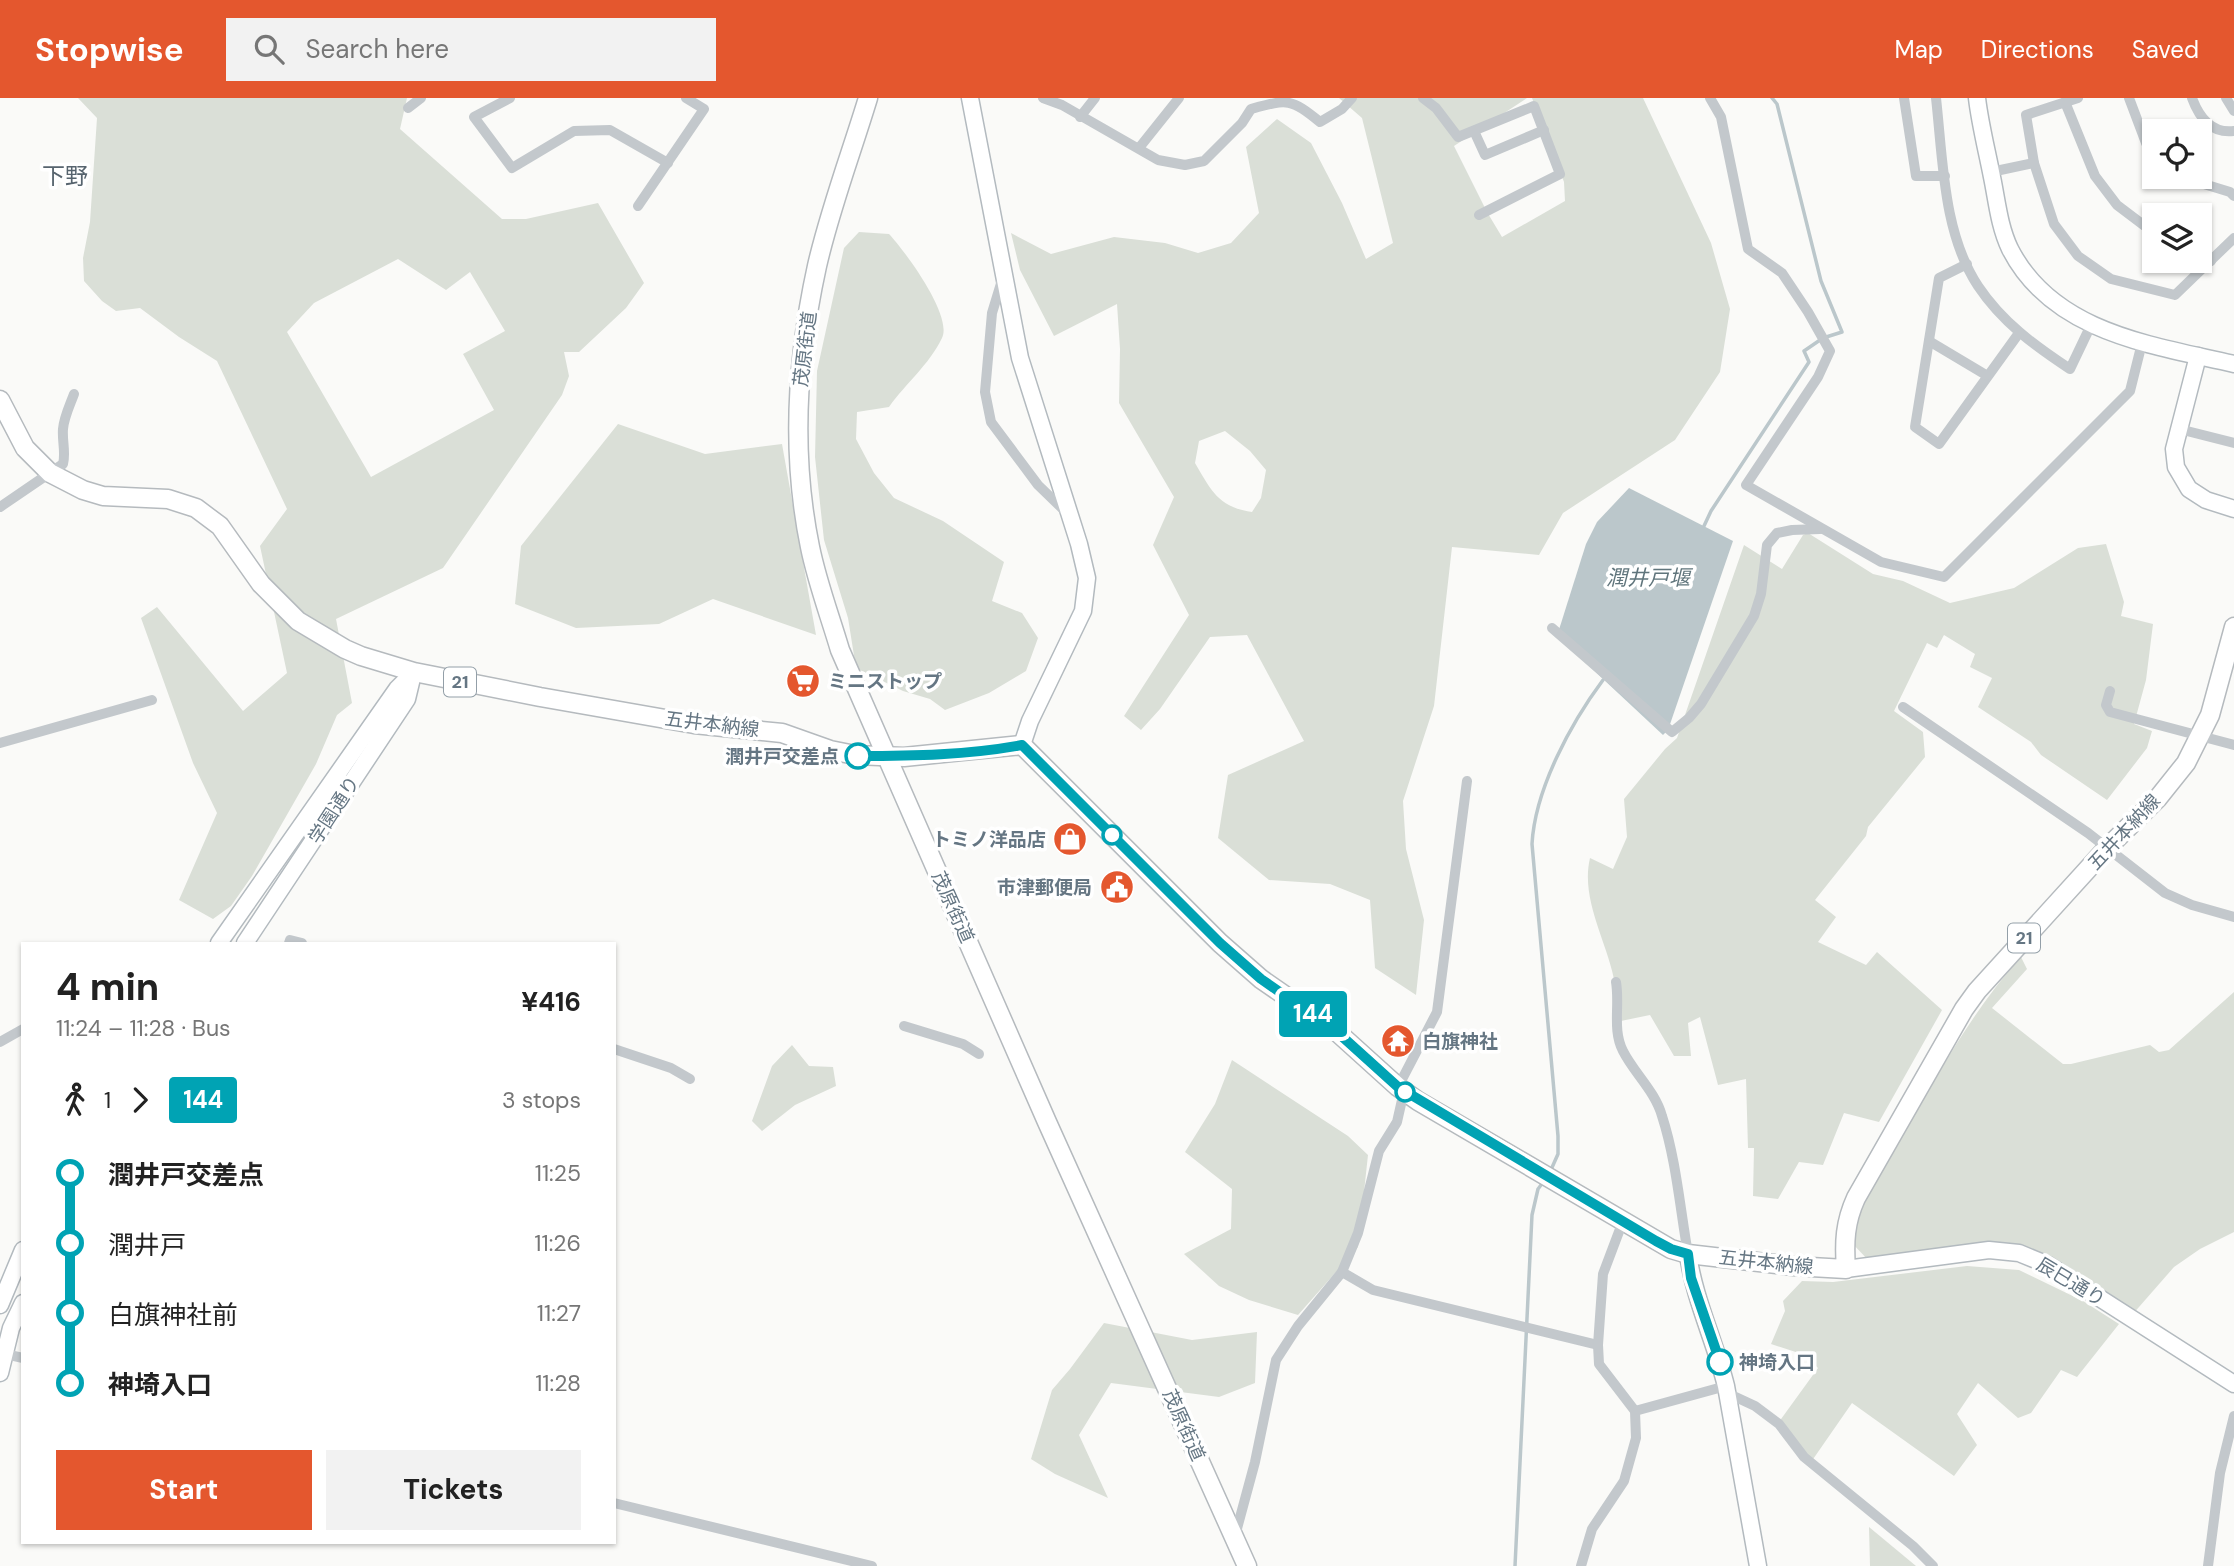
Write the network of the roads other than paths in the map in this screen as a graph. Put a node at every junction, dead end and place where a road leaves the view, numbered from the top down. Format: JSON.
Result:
{"nodes":[{"id":1,"x":421,"y":98,"type":"edge"},
{"id":2,"x":510,"y":98,"type":"edge"},
{"id":3,"x":686,"y":98,"type":"edge"},
{"id":4,"x":868,"y":98,"type":"edge"},
{"id":5,"x":970,"y":98,"type":"edge"},
{"id":6,"x":1043,"y":98,"type":"edge"},
{"id":7,"x":1095,"y":98,"type":"edge"},
{"id":8,"x":1179,"y":98,"type":"edge"},
{"id":9,"x":1352,"y":98,"type":"edge"},
{"id":10,"x":1423,"y":98,"type":"edge"},
{"id":11,"x":1710,"y":98,"type":"edge"},
{"id":12,"x":1904,"y":98,"type":"edge"},
{"id":13,"x":1936,"y":98,"type":"edge"},
{"id":14,"x":2078,"y":98,"type":"edge"},
{"id":15,"x":2129,"y":98,"type":"edge"},
{"id":16,"x":2192,"y":98,"type":"edge"},
{"id":17,"x":2226,"y":98,"type":"edge"},
{"id":18,"x":1980,"y":99,"type":"edge"},
{"id":19,"x":2065,"y":102,"type":"junction"},
{"id":20,"x":408,"y":108,"type":"dead end"},
{"id":21,"x":2234,"y":111,"type":"edge"},
{"id":22,"x":1080,"y":117,"type":"junction"},
{"id":23,"x":1544,"y":130,"type":"junction"},
{"id":24,"x":1474,"y":131,"type":"junction"},
{"id":25,"x":2234,"y":131,"type":"edge"},
{"id":26,"x":2142,"y":132,"type":"edge"},
{"id":27,"x":1139,"y":148,"type":"junction"},
{"id":28,"x":668,"y":163,"type":"junction"},
{"id":29,"x":2034,"y":163,"type":"junction"},
{"id":30,"x":1991,"y":172,"type":"junction"},
{"id":31,"x":1945,"y":176,"type":"junction"},
{"id":32,"x":2212,"y":186,"type":"edge"},
{"id":33,"x":2234,"y":196,"type":"edge"},
{"id":34,"x":638,"y":206,"type":"dead end"},
{"id":35,"x":1479,"y":215,"type":"dead end"},
{"id":36,"x":2142,"y":224,"type":"edge"},
{"id":37,"x":2234,"y":238,"type":"edge"},
{"id":38,"x":2212,"y":260,"type":"edge"},
{"id":39,"x":1967,"y":264,"type":"junction"},
{"id":40,"x":2198,"y":273,"type":"edge"},
{"id":41,"x":1004,"y":274,"type":"junction"},
{"id":42,"x":2091,"y":324,"type":"junction"},
{"id":43,"x":2019,"y":332,"type":"junction"},
{"id":44,"x":1929,"y":341,"type":"junction"},
{"id":45,"x":2142,"y":343,"type":"junction"},
{"id":46,"x":2198,"y":356,"type":"junction"},
{"id":47,"x":2234,"y":364,"type":"edge"},
{"id":48,"x":1986,"y":375,"type":"junction"},
{"id":49,"x":74,"y":394,"type":"dead end"},
{"id":50,"x":0,"y":400,"type":"edge"},
{"id":51,"x":2179,"y":429,"type":"junction"},
{"id":52,"x":2234,"y":443,"type":"edge"},
{"id":53,"x":50,"y":473,"type":"junction"},
{"id":54,"x":0,"y":506,"type":"edge"},
{"id":55,"x":2234,"y":509,"type":"edge"},
{"id":56,"x":1069,"y":514,"type":"junction"},
{"id":57,"x":1823,"y":529,"type":"junction"},
{"id":58,"x":2234,"y":627,"type":"edge"},
{"id":59,"x":1552,"y":628,"type":"dead end"},
{"id":60,"x":414,"y":672,"type":"junction"},
{"id":61,"x":2110,"y":691,"type":"dead end"},
{"id":62,"x":152,"y":700,"type":"dead end"},
{"id":63,"x":1903,"y":707,"type":"dead end"},
{"id":64,"x":2201,"y":736,"type":"junction"},
{"id":65,"x":0,"y":743,"type":"edge"},
{"id":66,"x":1022,"y":745,"type":"junction"},
{"id":67,"x":2234,"y":745,"type":"edge"},
{"id":68,"x":887,"y":756,"type":"junction"},
{"id":69,"x":1467,"y":781,"type":"dead end"},
{"id":70,"x":2107,"y":848,"type":"junction"},
{"id":71,"x":2234,"y":917,"type":"edge"},
{"id":72,"x":220,"y":942,"type":"edge"},
{"id":73,"x":246,"y":942,"type":"edge"},
{"id":74,"x":1616,"y":982,"type":"dead end"},
{"id":75,"x":904,"y":1026,"type":"dead end"},
{"id":76,"x":21,"y":1030,"type":"edge"},
{"id":77,"x":0,"y":1042,"type":"edge"},
{"id":78,"x":616,"y":1050,"type":"edge"},
{"id":79,"x":979,"y":1054,"type":"dead end"},
{"id":80,"x":690,"y":1079,"type":"dead end"},
{"id":81,"x":1401,"y":1089,"type":"junction"},
{"id":82,"x":1623,"y":1221,"type":"junction"},
{"id":83,"x":1688,"y":1254,"type":"junction"},
{"id":84,"x":21,"y":1255,"type":"edge"},
{"id":85,"x":1846,"y":1269,"type":"junction"},
{"id":86,"x":1342,"y":1272,"type":"junction"},
{"id":87,"x":0,"y":1305,"type":"edge"},
{"id":88,"x":21,"y":1307,"type":"edge"},
{"id":89,"x":1598,"y":1345,"type":"junction"},
{"id":90,"x":2,"y":1353,"type":"edge"},
{"id":91,"x":21,"y":1358,"type":"edge"},
{"id":92,"x":0,"y":1373,"type":"edge"},
{"id":93,"x":2234,"y":1384,"type":"edge"},
{"id":94,"x":1727,"y":1389,"type":"junction"},
{"id":95,"x":1635,"y":1411,"type":"junction"},
{"id":96,"x":2234,"y":1416,"type":"edge"},
{"id":97,"x":616,"y":1503,"type":"edge"},
{"id":98,"x":1234,"y":1538,"type":"junction"},
{"id":99,"x":872,"y":1566,"type":"edge"},
{"id":100,"x":1247,"y":1566,"type":"edge"},
{"id":101,"x":1581,"y":1566,"type":"edge"},
{"id":102,"x":1758,"y":1566,"type":"edge"},
{"id":103,"x":1933,"y":1566,"type":"edge"},
{"id":104,"x":2208,"y":1566,"type":"edge"}],
"edges":[{"from":1,"to":20,"type":"street"},
{"from":2,"to":28,"type":"street"},
{"from":3,"to":28,"type":"street"},
{"from":4,"to":68,"type":"main road","name":"茂原街道"},
{"from":5,"to":41,"type":"street"},
{"from":6,"to":22,"type":"street"},
{"from":7,"to":22,"type":"street"},
{"from":8,"to":27,"type":"street"},
{"from":9,"to":27,"type":"street"},
{"from":10,"to":24,"type":"street"},
{"from":11,"to":57,"type":"street"},
{"from":12,"to":31,"type":"street"},
{"from":13,"to":31,"type":"street"},
{"from":14,"to":19,"type":"street"},
{"from":15,"to":26,"type":"street"},
{"from":16,"to":25,"type":"street"},
{"from":17,"to":21,"type":"street"},
{"from":18,"to":30,"type":"street"},
{"from":19,"to":29,"type":"street"},
{"from":19,"to":36,"type":"street"},
{"from":22,"to":27,"type":"street"},
{"from":23,"to":24,"type":"street"},
{"from":23,"to":24,"type":"street"},
{"from":23,"to":35,"type":"street"},
{"from":28,"to":34,"type":"street"},
{"from":29,"to":30,"type":"street"},
{"from":29,"to":40,"type":"street"},
{"from":30,"to":42,"type":"street"},
{"from":31,"to":39,"type":"street"},
{"from":32,"to":33,"type":"street"},
{"from":37,"to":38,"type":"street"},
{"from":39,"to":43,"type":"street"},
{"from":39,"to":44,"type":"street"},
{"from":41,"to":56,"type":"street"},
{"from":41,"to":56,"type":"street"},
{"from":42,"to":43,"type":"street"},
{"from":42,"to":45,"type":"street"},
{"from":43,"to":48,"type":"street"},
{"from":44,"to":48,"type":"street"},
{"from":44,"to":48,"type":"street"},
{"from":45,"to":46,"type":"street"},
{"from":45,"to":57,"type":"street"},
{"from":46,"to":47,"type":"street"},
{"from":46,"to":51,"type":"street"},
{"from":49,"to":53,"type":"street"},
{"from":50,"to":53,"type":"main road","name":"五井本納線","number":"21"},
{"from":51,"to":52,"type":"street"},
{"from":51,"to":55,"type":"street"},
{"from":53,"to":54,"type":"street"},
{"from":53,"to":60,"type":"main road","name":"五井本納線","number":"21"},
{"from":56,"to":66,"type":"street"},
{"from":57,"to":59,"type":"street"},
{"from":58,"to":64,"type":"main road","name":"五井本納線","number":"21"},
{"from":60,"to":68,"type":"main road","name":"五井本納線","number":"21"},
{"from":60,"to":72,"type":"street"},
{"from":60,"to":73,"type":"street","name":"学園通り"},
{"from":61,"to":64,"type":"street"},
{"from":62,"to":65,"type":"street"},
{"from":63,"to":70,"type":"street"},
{"from":64,"to":67,"type":"street"},
{"from":64,"to":70,"type":"main road","name":"五井本納線","number":"21"},
{"from":66,"to":68,"type":"main road","name":"五井本納線","number":"21"},
{"from":66,"to":81,"type":"main road","name":"五井本納線"},
{"from":68,"to":98,"type":"main road","name":"茂原街道"},
{"from":69,"to":81,"type":"street"},
{"from":70,"to":71,"type":"street"},
{"from":70,"to":85,"type":"main road","name":"五井本納線","number":"21"},
{"from":74,"to":83,"type":"street"},
{"from":75,"to":79,"type":"street"},
{"from":76,"to":77,"type":"street"},
{"from":78,"to":80,"type":"street"},
{"from":81,"to":82,"type":"main road","name":"五井本納線"},
{"from":81,"to":86,"type":"street"},
{"from":82,"to":83,"type":"main road","name":"五井本納線"},
{"from":82,"to":89,"type":"street"},
{"from":83,"to":85,"type":"main road","name":"五井本納線"},
{"from":83,"to":94,"type":"street"},
{"from":84,"to":87,"type":"street"},
{"from":85,"to":93,"type":"street","name":"辰巳通り"},
{"from":86,"to":89,"type":"street"},
{"from":86,"to":98,"type":"street"},
{"from":88,"to":90,"type":"street"},
{"from":89,"to":95,"type":"street"},
{"from":90,"to":91,"type":"street"},
{"from":90,"to":92,"type":"street"},
{"from":94,"to":95,"type":"street"},
{"from":94,"to":102,"type":"street"},
{"from":94,"to":103,"type":"street"},
{"from":95,"to":101,"type":"street"},
{"from":96,"to":104,"type":"street"},
{"from":97,"to":99,"type":"street"},
{"from":98,"to":100,"type":"main road","name":"茂原街道"}]}
